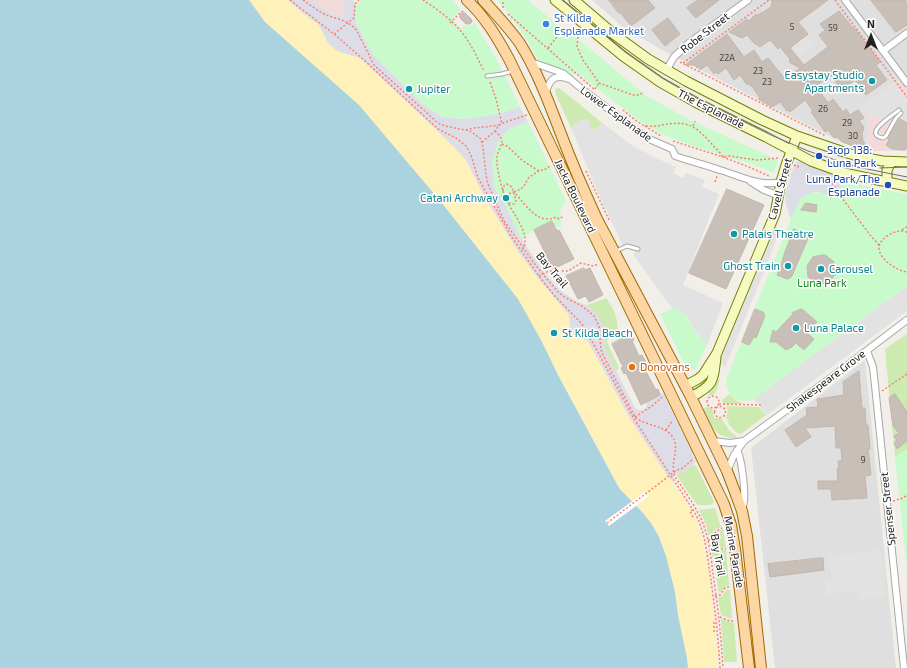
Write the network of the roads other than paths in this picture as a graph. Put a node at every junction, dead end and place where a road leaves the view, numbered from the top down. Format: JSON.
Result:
{"nodes":[{"id":1,"x":467,"y":0,"type":"edge"},
{"id":2,"x":483,"y":0,"type":"edge"},
{"id":3,"x":555,"y":0,"type":"edge"},
{"id":4,"x":574,"y":0,"type":"edge"},
{"id":5,"x":748,"y":0,"type":"edge"},
{"id":6,"x":846,"y":0,"type":"edge"},
{"id":7,"x":907,"y":33,"type":"edge"},
{"id":8,"x":883,"y":51,"type":"junction"},
{"id":9,"x":529,"y":61,"type":"junction"},
{"id":10,"x":666,"y":71,"type":"junction"},
{"id":11,"x":515,"y":72,"type":"junction"},
{"id":12,"x":487,"y":76,"type":"road end"},
{"id":13,"x":572,"y":81,"type":"junction"},
{"id":14,"x":660,"y":82,"type":"junction"},
{"id":15,"x":540,"y":83,"type":"junction"},
{"id":16,"x":907,"y":83,"type":"edge"},
{"id":17,"x":523,"y":87,"type":"junction"},
{"id":18,"x":545,"y":95,"type":"junction"},
{"id":19,"x":900,"y":112,"type":"joint"},
{"id":20,"x":797,"y":136,"type":"junction"},
{"id":21,"x":791,"y":151,"type":"junction"},
{"id":22,"x":891,"y":162,"type":"junction"},
{"id":23,"x":907,"y":162,"type":"edge"},
{"id":24,"x":748,"y":180,"type":"junction"},
{"id":25,"x":781,"y":182,"type":"junction"},
{"id":26,"x":887,"y":182,"type":"junction"},
{"id":27,"x":907,"y":186,"type":"edge"},
{"id":28,"x":779,"y":196,"type":"junction"},
{"id":29,"x":638,"y":250,"type":"dead end"},
{"id":30,"x":614,"y":252,"type":"junction"},
{"id":31,"x":907,"y":320,"type":"edge"},
{"id":32,"x":867,"y":351,"type":"junction"},
{"id":33,"x":717,"y":353,"type":"junction"},
{"id":34,"x":685,"y":386,"type":"junction"},
{"id":35,"x":691,"y":397,"type":"junction"},
{"id":36,"x":674,"y":399,"type":"junction"},
{"id":37,"x":712,"y":441,"type":"junction"},
{"id":38,"x":744,"y":441,"type":"junction"},
{"id":39,"x":737,"y":450,"type":"junction"},
{"id":40,"x":727,"y":471,"type":"junction"},
{"id":41,"x":742,"y":511,"type":"junction"},
{"id":42,"x":749,"y":668,"type":"edge"},
{"id":43,"x":761,"y":668,"type":"edge"},
{"id":44,"x":904,"y":668,"type":"edge"}],
"edges":[{"from":1,"to":11,"type":"main road","name":"Jacka Boulevard"},
{"from":2,"to":9,"type":"main road","name":"Jacka Boulevard"},
{"from":3,"to":14,"type":"street","name":"The Esplanade"},
{"from":4,"to":10,"type":"street","name":"The Esplanade"},
{"from":5,"to":10,"type":"street","name":"Robe Street"},
{"from":6,"to":8,"type":"street"},
{"from":7,"to":8,"type":"street"},
{"from":8,"to":16,"type":"street"},
{"from":9,"to":11,"type":"main road"},
{"from":9,"to":13,"type":"street","name":"Lower Esplanade"},
{"from":9,"to":15,"type":"main road","name":"Jacka Boulevard"},
{"from":10,"to":14,"type":"street"},
{"from":10,"to":20,"type":"street","name":"The Esplanade"},
{"from":11,"to":12,"type":"lane"},
{"from":11,"to":17,"type":"main road","name":"Jacka Boulevard"},
{"from":13,"to":18,"type":"street","name":"Lower Esplanade"},
{"from":13,"to":24,"type":"street","name":"Lower Esplanade"},
{"from":14,"to":21,"type":"street","name":"The Esplanade"},
{"from":15,"to":17,"type":"main road"},
{"from":15,"to":18,"type":"main road","name":"Jacka Boulevard"},
{"from":17,"to":36,"type":"main road","name":"Jacka Boulevard"},
{"from":18,"to":30,"type":"main road","name":"Jacka Boulevard"},
{"from":19,"to":19,"type":"lane"},
{"from":20,"to":21,"type":"street","name":"Cavell Street"},
{"from":20,"to":22,"type":"street","name":"The Esplanade"},
{"from":21,"to":25,"type":"street","name":"Cavell Street"},
{"from":21,"to":26,"type":"street","name":"The Esplanade"},
{"from":22,"to":23,"type":"street","name":"The Esplanade"},
{"from":22,"to":26,"type":"street"},
{"from":24,"to":25,"type":"street","name":"Lower Esplanade"},
{"from":24,"to":28,"type":"street","name":"Lower Esplanade"},
{"from":25,"to":28,"type":"street","name":"Cavell Street"},
{"from":26,"to":27,"type":"street","name":"The Esplanade"},
{"from":28,"to":33,"type":"street","name":"Cavell Street"},
{"from":29,"to":30,"type":"lane"},
{"from":30,"to":34,"type":"main road","name":"Jacka Boulevard"},
{"from":31,"to":32,"type":"street","name":"Shakespeare Grove"},
{"from":32,"to":38,"type":"street","name":"Shakespeare Grove"},
{"from":32,"to":44,"type":"street","name":"Spenser Street"},
{"from":33,"to":34,"type":"street","name":"Cavell Street"},
{"from":33,"to":35,"type":"street","name":"Cavell Street"},
{"from":34,"to":35,"type":"main road","name":"Marine Parade"},
{"from":34,"to":36,"type":"main road"},
{"from":35,"to":36,"type":"main road"},
{"from":35,"to":37,"type":"main road","name":"Marine Parade"},
{"from":36,"to":42,"type":"main road","name":"Marine Parade"},
{"from":37,"to":38,"type":"street"},
{"from":37,"to":40,"type":"main road","name":"Marine Parade"},
{"from":38,"to":39,"type":"street","name":"Shakespeare Grove"},
{"from":39,"to":40,"type":"street","name":"Shakespeare Grove"},
{"from":39,"to":41,"type":"street","name":"Marine Parade"},
{"from":40,"to":41,"type":"main road","name":"Marine Parade"},
{"from":41,"to":43,"type":"main road","name":"Marine Parade"}]}
